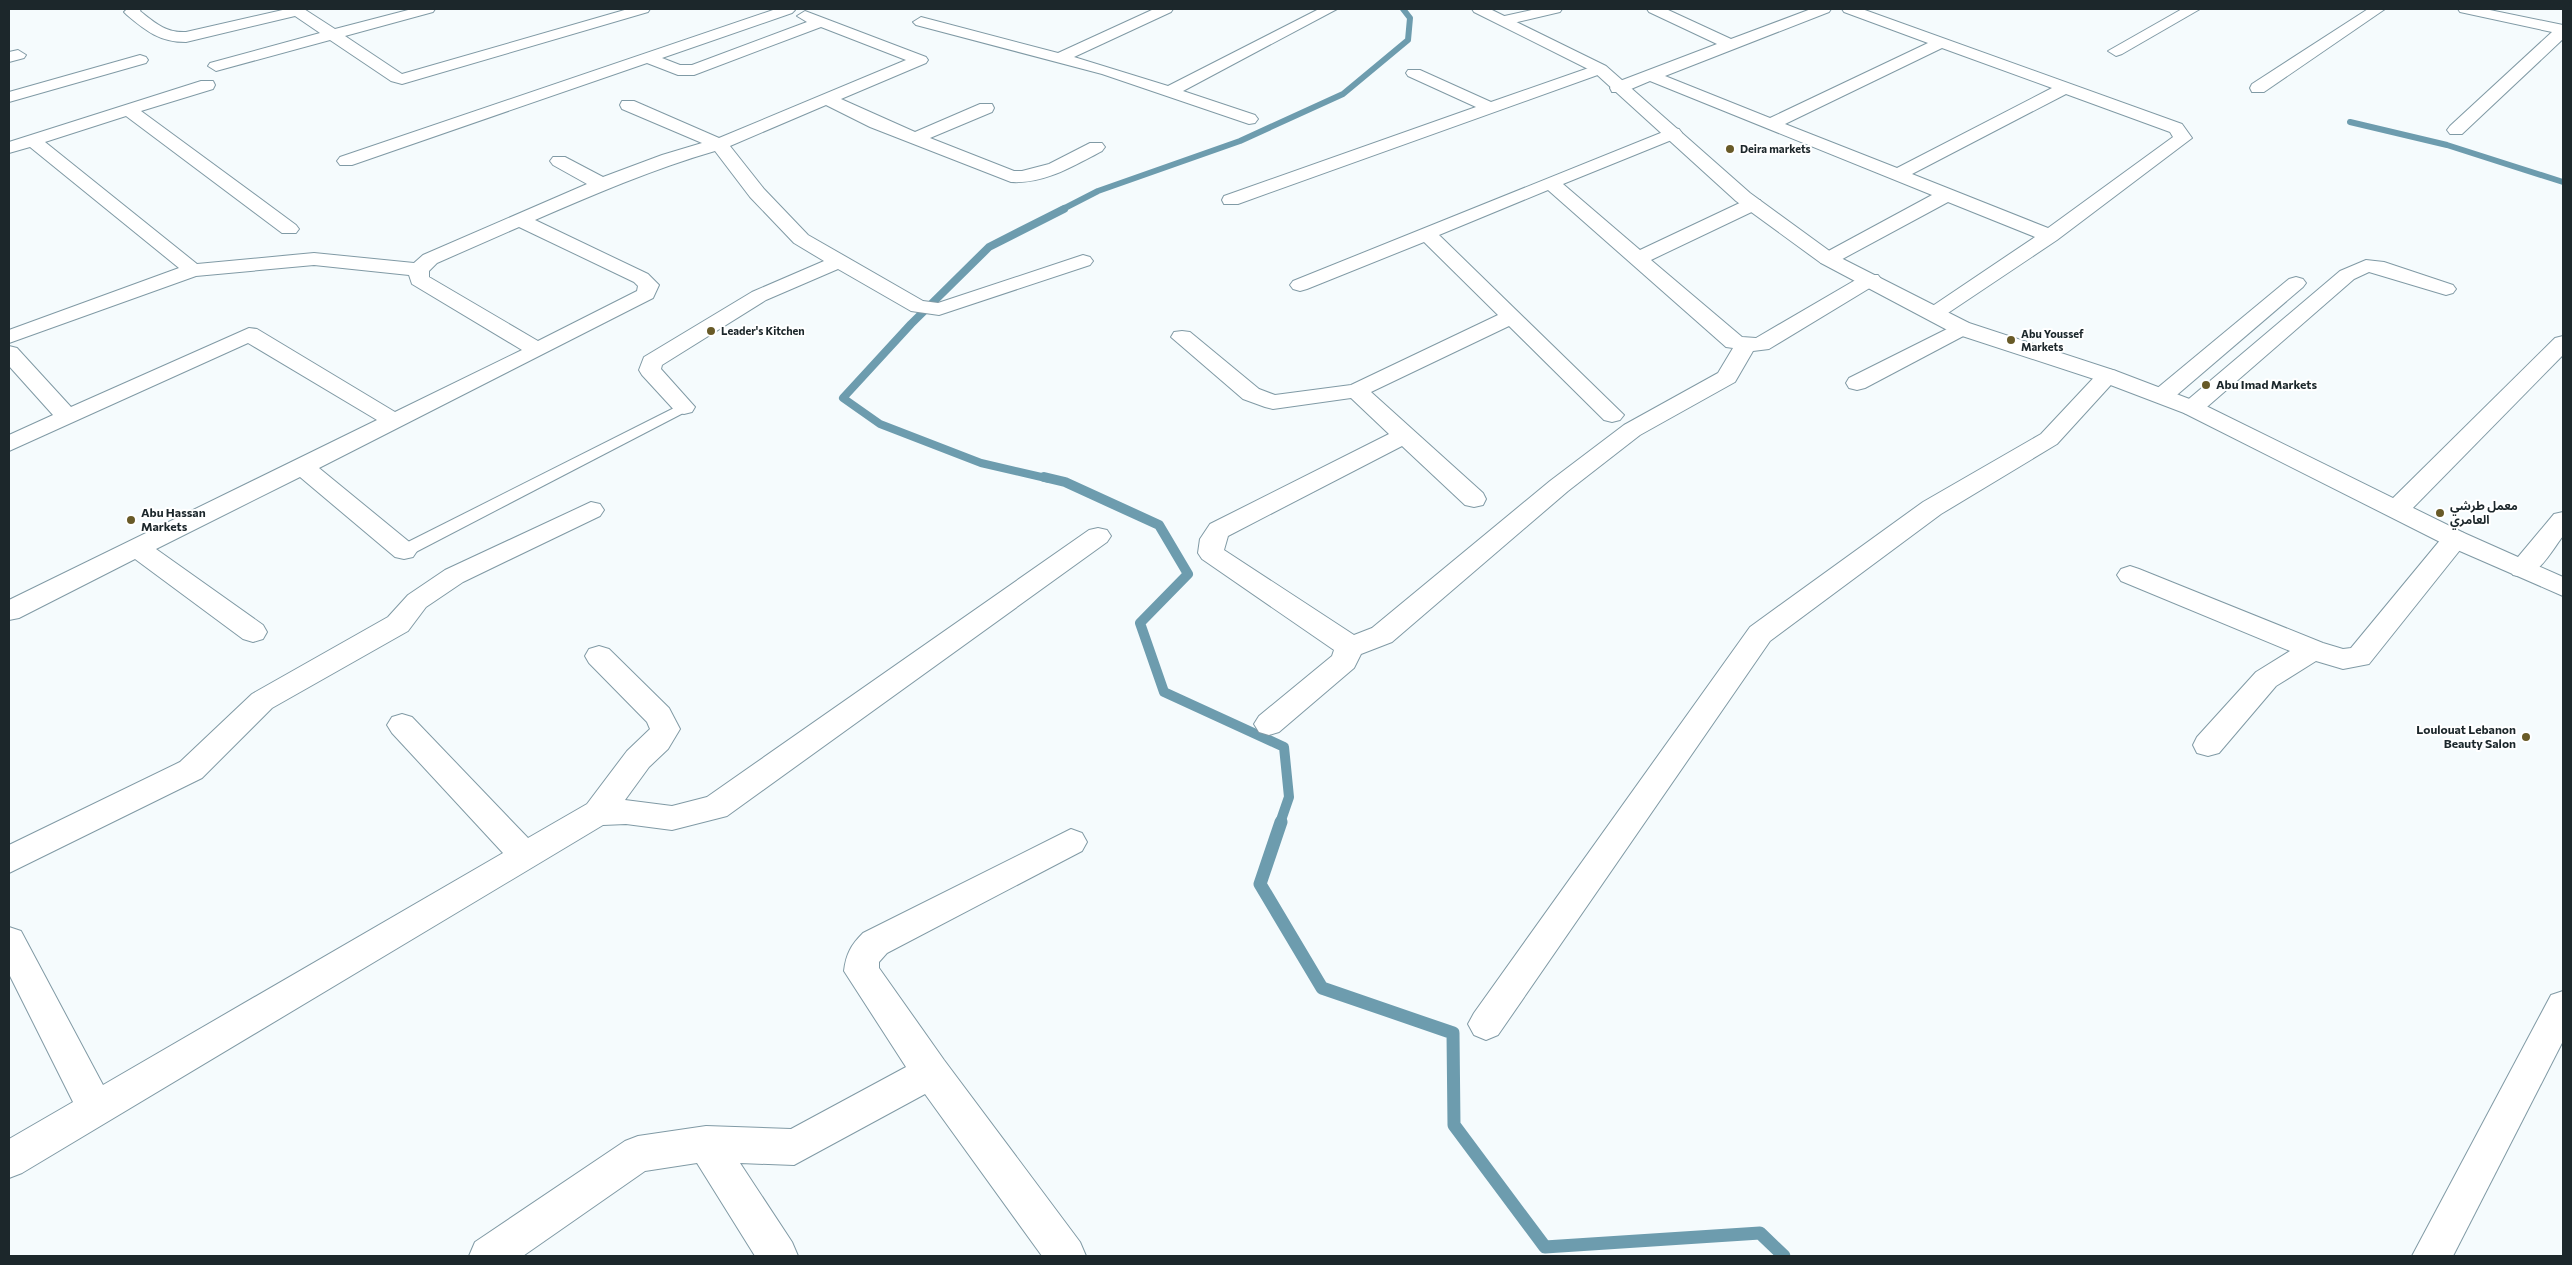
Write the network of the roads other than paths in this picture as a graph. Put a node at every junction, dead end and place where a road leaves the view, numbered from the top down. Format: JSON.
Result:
{"nodes":[{"id":1,"x":134,"y":9,"type":"edge"},
{"id":2,"x":428,"y":9,"type":"edge"},
{"id":3,"x":643,"y":9,"type":"edge"},
{"id":4,"x":786,"y":9,"type":"edge"},
{"id":5,"x":1166,"y":9,"type":"edge"},
{"id":6,"x":1330,"y":9,"type":"edge"},
{"id":7,"x":1479,"y":9,"type":"edge"},
{"id":8,"x":1555,"y":9,"type":"edge"},
{"id":9,"x":1654,"y":9,"type":"edge"},
{"id":10,"x":1788,"y":9,"type":"edge"},
{"id":11,"x":1824,"y":9,"type":"edge"},
{"id":12,"x":1849,"y":9,"type":"edge"},
{"id":13,"x":2193,"y":9,"type":"edge"},
{"id":14,"x":2378,"y":9,"type":"edge"},
{"id":15,"x":2465,"y":9,"type":"edge"},
{"id":16,"x":2490,"y":9,"type":"edge"},
{"id":17,"x":296,"y":10,"type":"edge"},
{"id":18,"x":1806,"y":16,"type":"junction"},
{"id":19,"x":1505,"y":20,"type":"junction"},
{"id":20,"x":821,"y":22,"type":"junction"},
{"id":21,"x":921,"y":22,"type":"dead end"},
{"id":22,"x":2563,"y":31,"type":"edge"},
{"id":23,"x":333,"y":34,"type":"junction"},
{"id":24,"x":1941,"y":43,"type":"junction"},
{"id":25,"x":1731,"y":45,"type":"junction"},
{"id":26,"x":2116,"y":51,"type":"dead end"},
{"id":27,"x":647,"y":58,"type":"junction"},
{"id":28,"x":1060,"y":58,"type":"junction"},
{"id":29,"x":140,"y":60,"type":"dead end"},
{"id":30,"x":216,"y":66,"type":"dead end"},
{"id":31,"x":1600,"y":69,"type":"junction"},
{"id":32,"x":1414,"y":73,"type":"dead end"},
{"id":33,"x":1651,"y":76,"type":"junction"},
{"id":34,"x":207,"y":85,"type":"dead end"},
{"id":35,"x":1618,"y":88,"type":"junction"},
{"id":36,"x":2065,"y":88,"type":"junction"},
{"id":37,"x":2258,"y":88,"type":"dead end"},
{"id":38,"x":1168,"y":92,"type":"junction"},
{"id":39,"x":9,"y":97,"type":"edge"},
{"id":40,"x":825,"y":98,"type":"junction"},
{"id":41,"x":628,"y":105,"type":"dead end"},
{"id":42,"x":986,"y":108,"type":"dead end"},
{"id":43,"x":1491,"y":108,"type":"junction"},
{"id":44,"x":128,"y":110,"type":"junction"},
{"id":45,"x":1249,"y":119,"type":"dead end"},
{"id":46,"x":1770,"y":124,"type":"junction"},
{"id":47,"x":2456,"y":130,"type":"dead end"},
{"id":48,"x":1673,"y":133,"type":"junction"},
{"id":49,"x":916,"y":138,"type":"junction"},
{"id":50,"x":32,"y":140,"type":"junction"},
{"id":51,"x":719,"y":144,"type":"junction"},
{"id":52,"x":1096,"y":147,"type":"dead end"},
{"id":53,"x":9,"y":148,"type":"edge"},
{"id":54,"x":346,"y":161,"type":"dead end"},
{"id":55,"x":559,"y":161,"type":"dead end"},
{"id":56,"x":1897,"y":175,"type":"junction"},
{"id":57,"x":1551,"y":183,"type":"junction"},
{"id":58,"x":602,"y":184,"type":"junction"},
{"id":59,"x":1947,"y":195,"type":"junction"},
{"id":60,"x":1231,"y":200,"type":"dead end"},
{"id":61,"x":1753,"y":204,"type":"junction"},
{"id":62,"x":520,"y":220,"type":"junction"},
{"id":63,"x":289,"y":228,"type":"dead end"},
{"id":64,"x":1427,"y":234,"type":"junction"},
{"id":65,"x":2050,"y":236,"type":"junction"},
{"id":66,"x":1639,"y":258,"type":"junction"},
{"id":67,"x":1828,"y":259,"type":"junction"},
{"id":68,"x":1083,"y":261,"type":"dead end"},
{"id":69,"x":838,"y":262,"type":"junction"},
{"id":70,"x":193,"y":270,"type":"junction"},
{"id":71,"x":419,"y":270,"type":"junction"},
{"id":72,"x":1871,"y":279,"type":"junction"},
{"id":73,"x":2296,"y":283,"type":"dead end"},
{"id":74,"x":1300,"y":285,"type":"dead end"},
{"id":75,"x":2446,"y":289,"type":"dead end"},
{"id":76,"x":1935,"y":313,"type":"junction"},
{"id":77,"x":1512,"y":318,"type":"junction"},
{"id":78,"x":1961,"y":328,"type":"junction"},
{"id":79,"x":1182,"y":336,"type":"dead end"},
{"id":80,"x":9,"y":337,"type":"edge"},
{"id":81,"x":2563,"y":343,"type":"edge"},
{"id":82,"x":1746,"y":345,"type":"junction"},
{"id":83,"x":538,"y":350,"type":"junction"},
{"id":84,"x":9,"y":353,"type":"edge"},
{"id":85,"x":2108,"y":376,"type":"junction"},
{"id":86,"x":1857,"y":383,"type":"dead end"},
{"id":87,"x":1356,"y":391,"type":"junction"},
{"id":88,"x":2163,"y":396,"type":"junction"},
{"id":89,"x":684,"y":407,"type":"joint"},
{"id":90,"x":2192,"y":408,"type":"junction"},
{"id":91,"x":1612,"y":415,"type":"dead end"},
{"id":92,"x":68,"y":417,"type":"junction"},
{"id":93,"x":394,"y":421,"type":"junction"},
{"id":94,"x":1404,"y":434,"type":"junction"},
{"id":95,"x":9,"y":444,"type":"edge"},
{"id":96,"x":302,"y":466,"type":"junction"},
{"id":97,"x":1474,"y":500,"type":"dead end"},
{"id":98,"x":2397,"y":509,"type":"junction"},
{"id":99,"x":591,"y":510,"type":"dead end"},
{"id":100,"x":2563,"y":520,"type":"edge"},
{"id":101,"x":1098,"y":536,"type":"dead end"},
{"id":102,"x":2455,"y":539,"type":"junction"},
{"id":103,"x":137,"y":548,"type":"junction"},
{"id":104,"x":404,"y":551,"type":"joint"},
{"id":105,"x":2522,"y":569,"type":"junction"},
{"id":106,"x":2130,"y":575,"type":"dead end"},
{"id":107,"x":2563,"y":587,"type":"edge"},
{"id":108,"x":9,"y":611,"type":"edge"},
{"id":109,"x":253,"y":632,"type":"dead end"},
{"id":110,"x":1349,"y":648,"type":"junction"},
{"id":111,"x":2313,"y":650,"type":"junction"},
{"id":112,"x":599,"y":656,"type":"dead end"},
{"id":113,"x":402,"y":724,"type":"dead end"},
{"id":114,"x":1269,"y":724,"type":"dead end"},
{"id":115,"x":2208,"y":745,"type":"dead end"},
{"id":116,"x":598,"y":813,"type":"junction"},
{"id":117,"x":1071,"y":842,"type":"dead end"},
{"id":118,"x":525,"y":856,"type":"junction"},
{"id":119,"x":9,"y":860,"type":"edge"},
{"id":120,"x":9,"y":941,"type":"edge"},
{"id":121,"x":2563,"y":1006,"type":"edge"},
{"id":122,"x":1486,"y":1024,"type":"dead end"},
{"id":123,"x":931,"y":1072,"type":"junction"},
{"id":124,"x":96,"y":1109,"type":"junction"},
{"id":125,"x":706,"y":1144,"type":"junction"},
{"id":126,"x":9,"y":1160,"type":"edge"},
{"id":127,"x":489,"y":1256,"type":"edge"},
{"id":128,"x":778,"y":1256,"type":"edge"},
{"id":129,"x":1066,"y":1256,"type":"edge"},
{"id":130,"x":2432,"y":1256,"type":"edge"}],
"edges":[{"from":1,"to":17,"type":"street"},
{"from":2,"to":23,"type":"street"},
{"from":3,"to":23,"type":"street"},
{"from":4,"to":20,"type":"street"},
{"from":4,"to":27,"type":"street"},
{"from":5,"to":28,"type":"street"},
{"from":6,"to":38,"type":"street"},
{"from":7,"to":19,"type":"street"},
{"from":8,"to":19,"type":"street"},
{"from":9,"to":25,"type":"street"},
{"from":10,"to":18,"type":"street"},
{"from":11,"to":18,"type":"street"},
{"from":12,"to":24,"type":"street"},
{"from":13,"to":26,"type":"street"},
{"from":14,"to":37,"type":"street"},
{"from":15,"to":16,"type":"street"},
{"from":17,"to":23,"type":"street"},
{"from":18,"to":25,"type":"street"},
{"from":19,"to":31,"type":"street"},
{"from":20,"to":27,"type":"street"},
{"from":20,"to":40,"type":"street"},
{"from":21,"to":28,"type":"street"},
{"from":22,"to":47,"type":"street"},
{"from":23,"to":30,"type":"street"},
{"from":24,"to":36,"type":"street"},
{"from":24,"to":46,"type":"street"},
{"from":25,"to":33,"type":"street"},
{"from":27,"to":54,"type":"street"},
{"from":28,"to":38,"type":"street"},
{"from":29,"to":39,"type":"street"},
{"from":31,"to":35,"type":"street"},
{"from":31,"to":43,"type":"street"},
{"from":32,"to":43,"type":"street"},
{"from":33,"to":35,"type":"street"},
{"from":33,"to":46,"type":"street"},
{"from":34,"to":44,"type":"street"},
{"from":35,"to":48,"type":"street"},
{"from":36,"to":56,"type":"street"},
{"from":36,"to":65,"type":"street"},
{"from":38,"to":45,"type":"street"},
{"from":40,"to":49,"type":"street"},
{"from":40,"to":51,"type":"street"},
{"from":41,"to":51,"type":"street"},
{"from":42,"to":49,"type":"street"},
{"from":43,"to":60,"type":"street"},
{"from":44,"to":50,"type":"street"},
{"from":44,"to":63,"type":"street"},
{"from":46,"to":56,"type":"street"},
{"from":48,"to":57,"type":"street"},
{"from":48,"to":61,"type":"street"},
{"from":49,"to":52,"type":"street"},
{"from":50,"to":53,"type":"street"},
{"from":50,"to":70,"type":"street"},
{"from":51,"to":58,"type":"street"},
{"from":51,"to":69,"type":"street"},
{"from":55,"to":58,"type":"street"},
{"from":56,"to":59,"type":"street"},
{"from":57,"to":64,"type":"street"},
{"from":57,"to":66,"type":"street"},
{"from":58,"to":62,"type":"street"},
{"from":59,"to":65,"type":"street"},
{"from":59,"to":67,"type":"street"},
{"from":61,"to":66,"type":"street"},
{"from":61,"to":67,"type":"street"},
{"from":62,"to":71,"type":"street"},
{"from":62,"to":83,"type":"street"},
{"from":64,"to":74,"type":"street"},
{"from":64,"to":77,"type":"street"},
{"from":65,"to":76,"type":"street"},
{"from":66,"to":82,"type":"street"},
{"from":67,"to":72,"type":"street"},
{"from":68,"to":69,"type":"street"},
{"from":69,"to":89,"type":"street"},
{"from":70,"to":71,"type":"street"},
{"from":70,"to":80,"type":"street"},
{"from":71,"to":83,"type":"street"},
{"from":72,"to":76,"type":"street"},
{"from":72,"to":82,"type":"street"},
{"from":73,"to":88,"type":"street"},
{"from":75,"to":90,"type":"street"},
{"from":76,"to":78,"type":"street"},
{"from":77,"to":87,"type":"street"},
{"from":77,"to":91,"type":"street"},
{"from":78,"to":85,"type":"street"},
{"from":78,"to":86,"type":"street"},
{"from":79,"to":87,"type":"street"},
{"from":81,"to":98,"type":"street"},
{"from":82,"to":110,"type":"street"},
{"from":83,"to":93,"type":"street"},
{"from":84,"to":92,"type":"street"},
{"from":85,"to":88,"type":"street"},
{"from":85,"to":122,"type":"street"},
{"from":87,"to":94,"type":"street"},
{"from":88,"to":90,"type":"street"},
{"from":89,"to":104,"type":"lane"},
{"from":90,"to":98,"type":"street"},
{"from":92,"to":93,"type":"street"},
{"from":92,"to":95,"type":"street"},
{"from":93,"to":96,"type":"street"},
{"from":94,"to":97,"type":"street"},
{"from":94,"to":110,"type":"street"},
{"from":96,"to":103,"type":"street"},
{"from":96,"to":104,"type":"street"},
{"from":98,"to":102,"type":"street"},
{"from":99,"to":119,"type":"street"},
{"from":100,"to":105,"type":"street"},
{"from":101,"to":116,"type":"street"},
{"from":102,"to":105,"type":"street"},
{"from":102,"to":111,"type":"street"},
{"from":103,"to":108,"type":"street"},
{"from":103,"to":109,"type":"street"},
{"from":105,"to":107,"type":"street"},
{"from":106,"to":111,"type":"street"},
{"from":110,"to":114,"type":"street"},
{"from":111,"to":115,"type":"street"},
{"from":112,"to":116,"type":"street"},
{"from":113,"to":118,"type":"street"},
{"from":116,"to":118,"type":"street"},
{"from":117,"to":123,"type":"street"},
{"from":118,"to":124,"type":"street"},
{"from":120,"to":124,"type":"street"},
{"from":121,"to":130,"type":"street"},
{"from":123,"to":125,"type":"street"},
{"from":123,"to":129,"type":"street"},
{"from":124,"to":126,"type":"street"},
{"from":125,"to":127,"type":"street"},
{"from":125,"to":128,"type":"street"}]}
